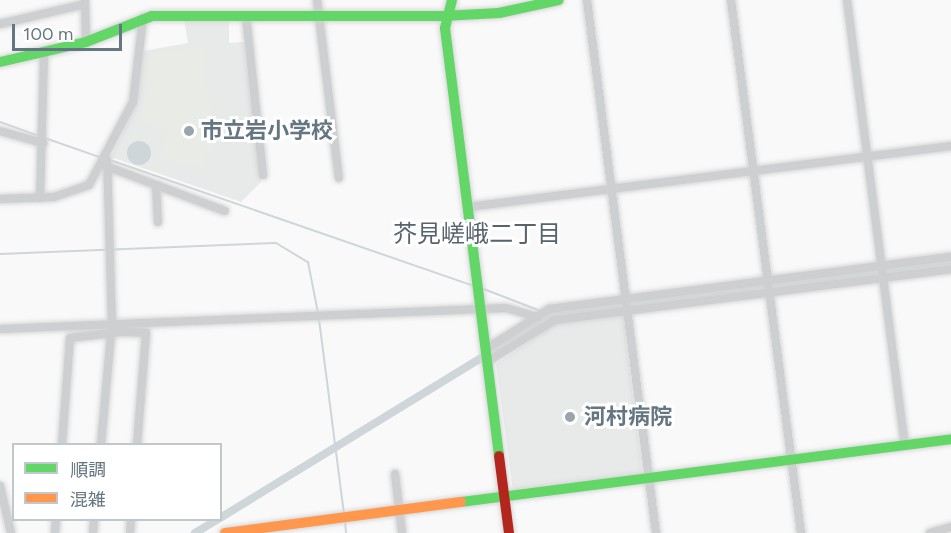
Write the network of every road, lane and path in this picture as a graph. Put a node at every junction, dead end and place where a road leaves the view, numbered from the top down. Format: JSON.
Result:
{"nodes":[{"id":1,"x":317,"y":0,"type":"edge"},
{"id":2,"x":452,"y":0,"type":"edge"},
{"id":3,"x":559,"y":0,"type":"edge"},
{"id":4,"x":587,"y":0,"type":"edge"},
{"id":5,"x":731,"y":0,"type":"edge"},
{"id":6,"x":847,"y":0,"type":"edge"},
{"id":7,"x":85,"y":2,"type":"edge"},
{"id":8,"x":246,"y":16,"type":"junction"},
{"id":9,"x":318,"y":16,"type":"junction"},
{"id":10,"x":443,"y":16,"type":"junction"},
{"id":11,"x":143,"y":18,"type":"junction"},
{"id":12,"x":0,"y":24,"type":"edge"},
{"id":13,"x":86,"y":42,"type":"junction"},
{"id":14,"x":44,"y":52,"type":"junction"},
{"id":15,"x":0,"y":62,"type":"edge"},
{"id":16,"x":0,"y":131,"type":"edge"},
{"id":17,"x":43,"y":143,"type":"junction"},
{"id":18,"x":951,"y":146,"type":"edge"},
{"id":19,"x":866,"y":157,"type":"junction"},
{"id":20,"x":106,"y":163,"type":"junction"},
{"id":21,"x":753,"y":171,"type":"junction"},
{"id":22,"x":263,"y":175,"type":"dead end"},
{"id":23,"x":339,"y":177,"type":"dead end"},
{"id":24,"x":156,"y":185,"type":"junction"},
{"id":25,"x":611,"y":189,"type":"junction"},
{"id":26,"x":40,"y":198,"type":"junction"},
{"id":27,"x":0,"y":200,"type":"edge"},
{"id":28,"x":468,"y":207,"type":"junction"},
{"id":29,"x":225,"y":211,"type":"dead end"},
{"id":30,"x":158,"y":222,"type":"dead end"},
{"id":31,"x":951,"y":257,"type":"edge"},
{"id":32,"x":880,"y":266,"type":"junction"},
{"id":33,"x":951,"y":269,"type":"edge"},
{"id":34,"x":883,"y":278,"type":"junction"},
{"id":35,"x":768,"y":281,"type":"junction"},
{"id":36,"x":770,"y":292,"type":"junction"},
{"id":37,"x":625,"y":299,"type":"junction"},
{"id":38,"x":481,"y":310,"type":"junction"},
{"id":39,"x":626,"y":311,"type":"junction"},
{"id":40,"x":538,"y":317,"type":"junction"},
{"id":41,"x":112,"y":324,"type":"junction"},
{"id":42,"x":0,"y":329,"type":"edge"},
{"id":43,"x":110,"y":334,"type":"junction"},
{"id":44,"x":486,"y":349,"type":"junction"},
{"id":45,"x":488,"y":361,"type":"junction"},
{"id":46,"x":951,"y":439,"type":"edge"},
{"id":47,"x":62,"y":443,"type":"edge"},
{"id":48,"x":101,"y":443,"type":"edge"},
{"id":49,"x":137,"y":443,"type":"edge"},
{"id":50,"x":905,"y":444,"type":"junction"},
{"id":51,"x":791,"y":460,"type":"junction"},
{"id":52,"x":394,"y":474,"type":"dead end"},
{"id":53,"x":649,"y":478,"type":"junction"},
{"id":54,"x":0,"y":486,"type":"edge"},
{"id":55,"x":504,"y":496,"type":"junction"},
{"id":56,"x":399,"y":509,"type":"junction"},
{"id":57,"x":951,"y":527,"type":"edge"},
{"id":58,"x":11,"y":533,"type":"edge"},
{"id":59,"x":225,"y":533,"type":"edge"},
{"id":60,"x":402,"y":533,"type":"edge"},
{"id":61,"x":509,"y":533,"type":"edge"},
{"id":62,"x":656,"y":533,"type":"edge"},
{"id":63,"x":801,"y":533,"type":"edge"},
{"id":64,"x":930,"y":533,"type":"edge"}],
"edges":[{"from":1,"to":9,"type":"street"},
{"from":2,"to":10,"type":"street"},
{"from":3,"to":10,"type":"street"},
{"from":4,"to":25,"type":"street"},
{"from":5,"to":21,"type":"street"},
{"from":6,"to":19,"type":"street"},
{"from":7,"to":12,"type":"street"},
{"from":7,"to":13,"type":"street"},
{"from":8,"to":9,"type":"street"},
{"from":8,"to":11,"type":"street"},
{"from":8,"to":22,"type":"street"},
{"from":9,"to":10,"type":"street"},
{"from":9,"to":23,"type":"street"},
{"from":10,"to":28,"type":"street"},
{"from":11,"to":13,"type":"street"},
{"from":11,"to":20,"type":"street"},
{"from":13,"to":14,"type":"street"},
{"from":14,"to":15,"type":"street"},
{"from":14,"to":17,"type":"street"},
{"from":16,"to":17,"type":"street"},
{"from":17,"to":26,"type":"street"},
{"from":18,"to":19,"type":"street"},
{"from":19,"to":21,"type":"street"},
{"from":19,"to":32,"type":"street"},
{"from":20,"to":24,"type":"street"},
{"from":20,"to":26,"type":"street"},
{"from":20,"to":41,"type":"street"},
{"from":21,"to":25,"type":"street"},
{"from":21,"to":35,"type":"street"},
{"from":24,"to":29,"type":"street"},
{"from":24,"to":30,"type":"street"},
{"from":25,"to":28,"type":"street"},
{"from":25,"to":37,"type":"street"},
{"from":26,"to":27,"type":"street"},
{"from":28,"to":38,"type":"street"},
{"from":31,"to":32,"type":"street"},
{"from":32,"to":34,"type":"street"},
{"from":32,"to":35,"type":"street"},
{"from":33,"to":34,"type":"street"},
{"from":34,"to":36,"type":"street"},
{"from":34,"to":50,"type":"street"},
{"from":35,"to":36,"type":"street"},
{"from":35,"to":37,"type":"street"},
{"from":36,"to":39,"type":"street"},
{"from":36,"to":51,"type":"street"},
{"from":37,"to":39,"type":"street"},
{"from":37,"to":40,"type":"street"},
{"from":38,"to":40,"type":"street"},
{"from":38,"to":41,"type":"street"},
{"from":38,"to":44,"type":"street"},
{"from":39,"to":45,"type":"street"},
{"from":39,"to":53,"type":"street"},
{"from":40,"to":44,"type":"street"},
{"from":41,"to":42,"type":"street"},
{"from":41,"to":43,"type":"street"},
{"from":43,"to":47,"type":"street"},
{"from":43,"to":48,"type":"street"},
{"from":43,"to":49,"type":"street"},
{"from":44,"to":45,"type":"street"},
{"from":45,"to":55,"type":"street"},
{"from":46,"to":50,"type":"street"},
{"from":50,"to":51,"type":"street"},
{"from":51,"to":53,"type":"street"},
{"from":51,"to":63,"type":"street"},
{"from":52,"to":56,"type":"street"},
{"from":53,"to":55,"type":"street"},
{"from":53,"to":62,"type":"street"},
{"from":54,"to":58,"type":"street"},
{"from":55,"to":56,"type":"street"},
{"from":55,"to":61,"type":"street"},
{"from":56,"to":59,"type":"street"},
{"from":56,"to":60,"type":"street"},
{"from":57,"to":64,"type":"street"}]}
